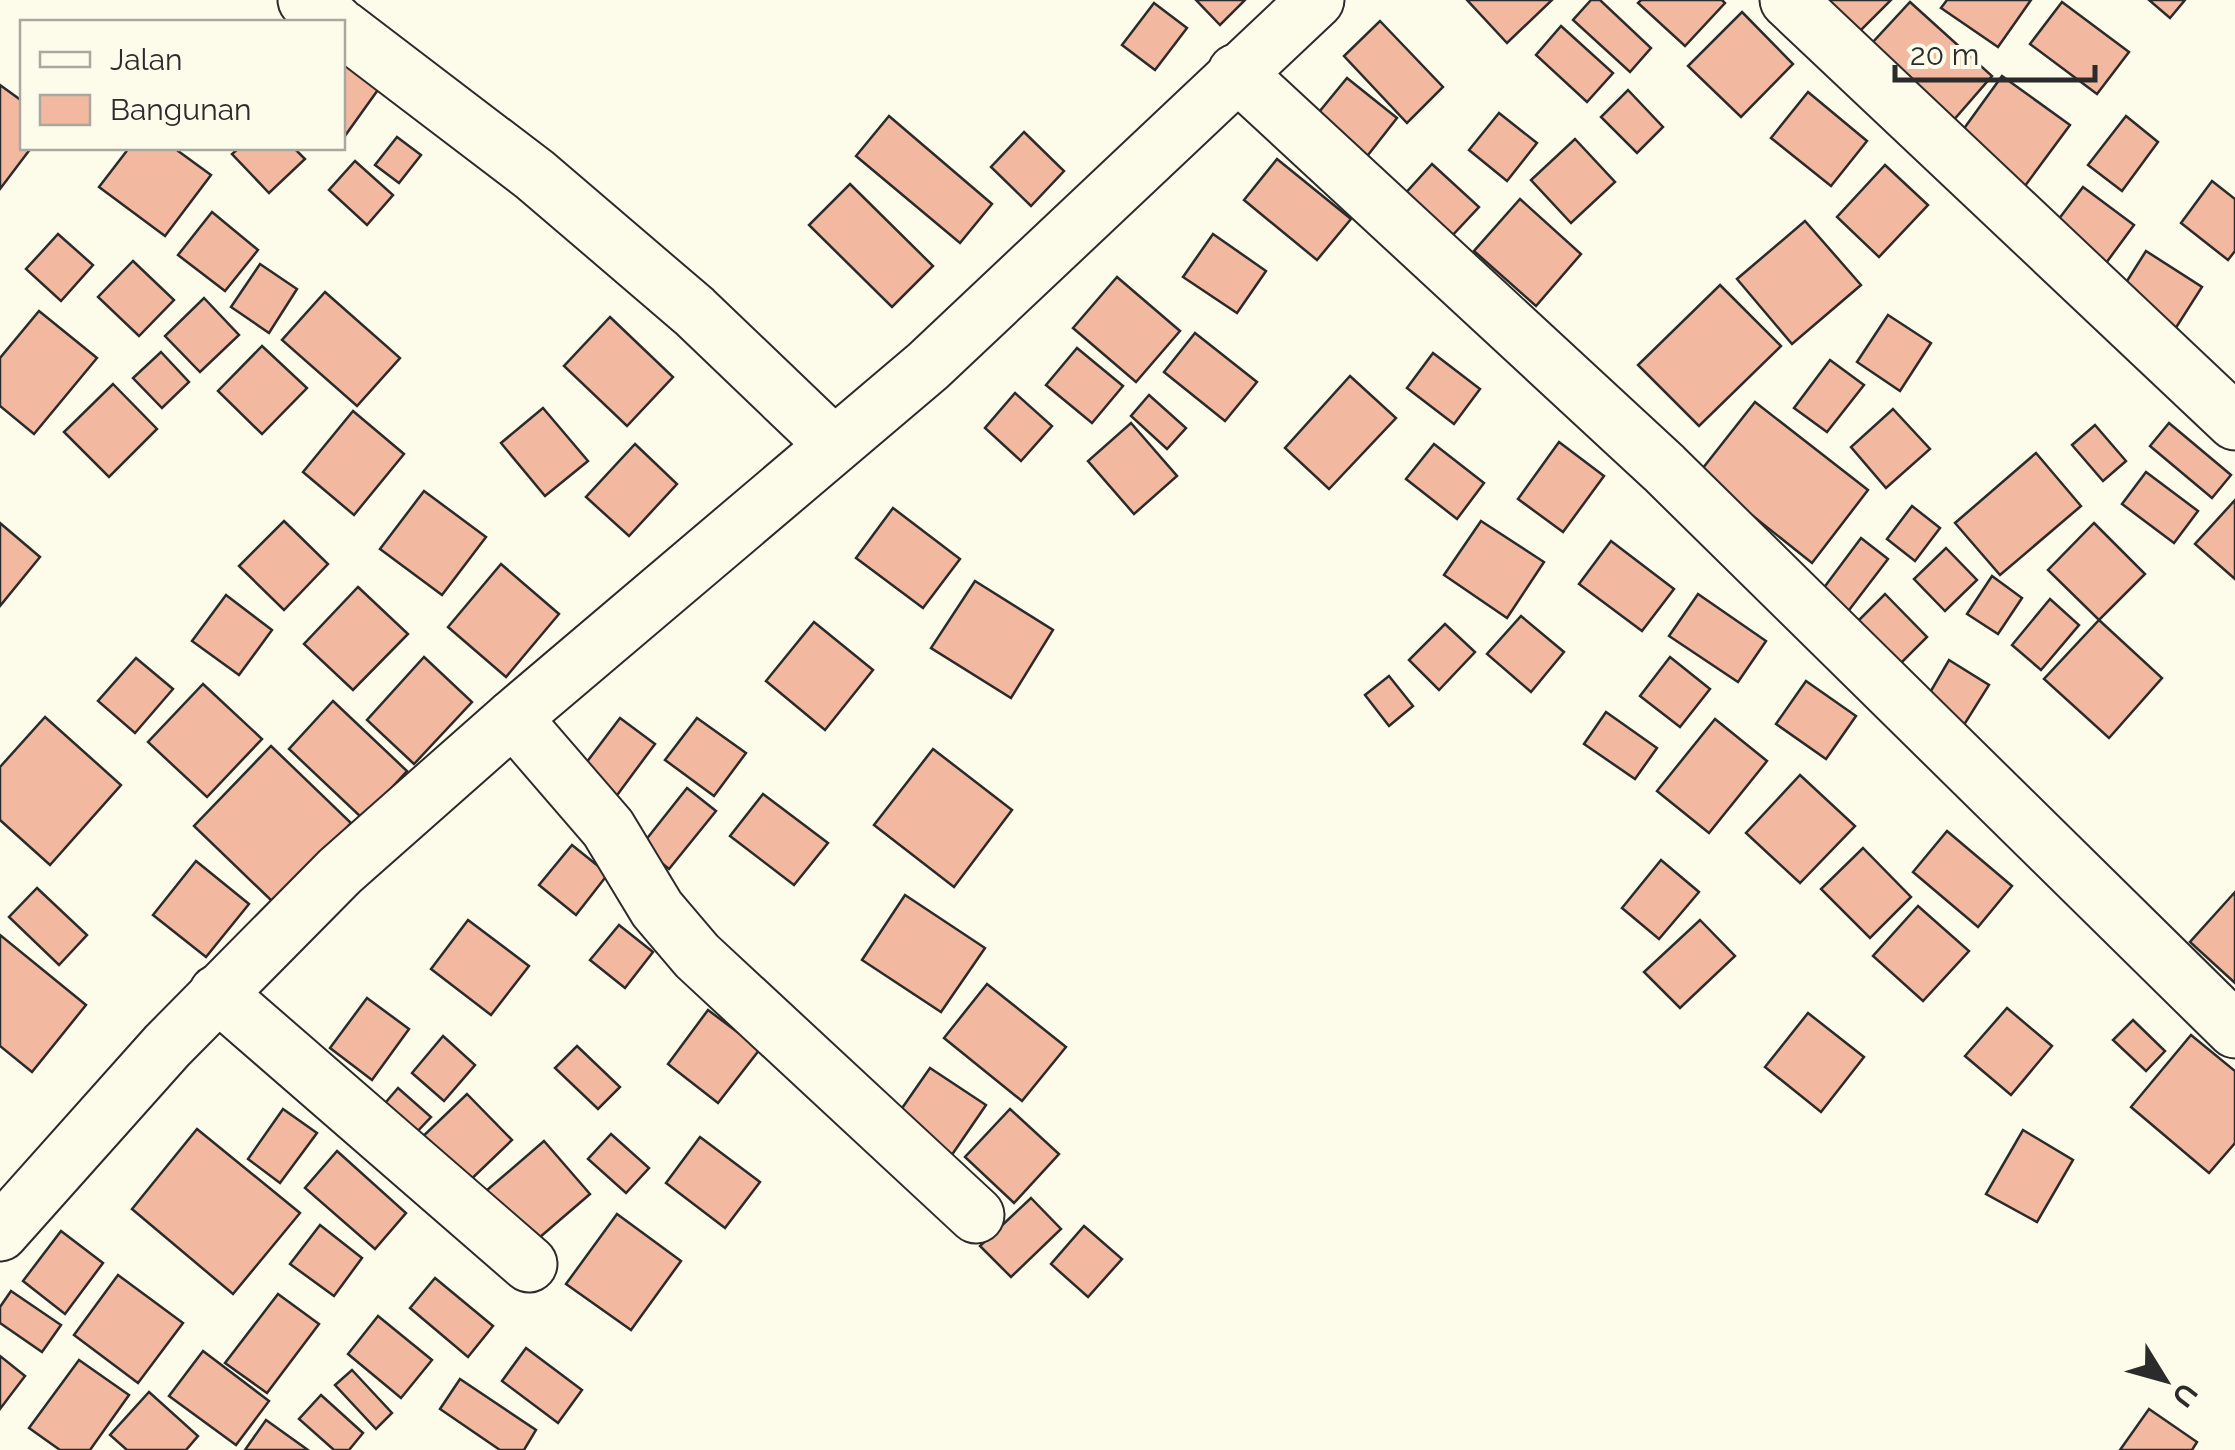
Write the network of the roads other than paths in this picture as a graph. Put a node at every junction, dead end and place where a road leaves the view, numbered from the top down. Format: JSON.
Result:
{"nodes":[{"id":1,"x":306,"y":0,"type":"edge"},
{"id":2,"x":1316,"y":0,"type":"edge"},
{"id":3,"x":1788,"y":0,"type":"edge"},
{"id":4,"x":332,"y":20,"type":"edge"},
{"id":5,"x":345,"y":30,"type":"edge"},
{"id":6,"x":1236,"y":72,"type":"junction"},
{"id":7,"x":2235,"y":422,"type":"edge"},
{"id":8,"x":834,"y":444,"type":"junction"},
{"id":9,"x":513,"y":718,"type":"junction"},
{"id":10,"x":218,"y":994,"type":"junction"},
{"id":11,"x":2235,"y":1030,"type":"edge"},
{"id":12,"x":976,"y":1215,"type":"dead end"},
{"id":13,"x":0,"y":1234,"type":"edge"},
{"id":14,"x":528,"y":1264,"type":"dead end"}],
"edges":[{"from":1,"to":4,"type":"street"},
{"from":2,"to":6,"type":"street"},
{"from":3,"to":7,"type":"street"},
{"from":5,"to":8,"type":"street"},
{"from":6,"to":8,"type":"street"},
{"from":6,"to":11,"type":"street"},
{"from":8,"to":9,"type":"street"},
{"from":9,"to":10,"type":"street"},
{"from":9,"to":12,"type":"street"},
{"from":10,"to":13,"type":"street"},
{"from":10,"to":14,"type":"street"}]}
